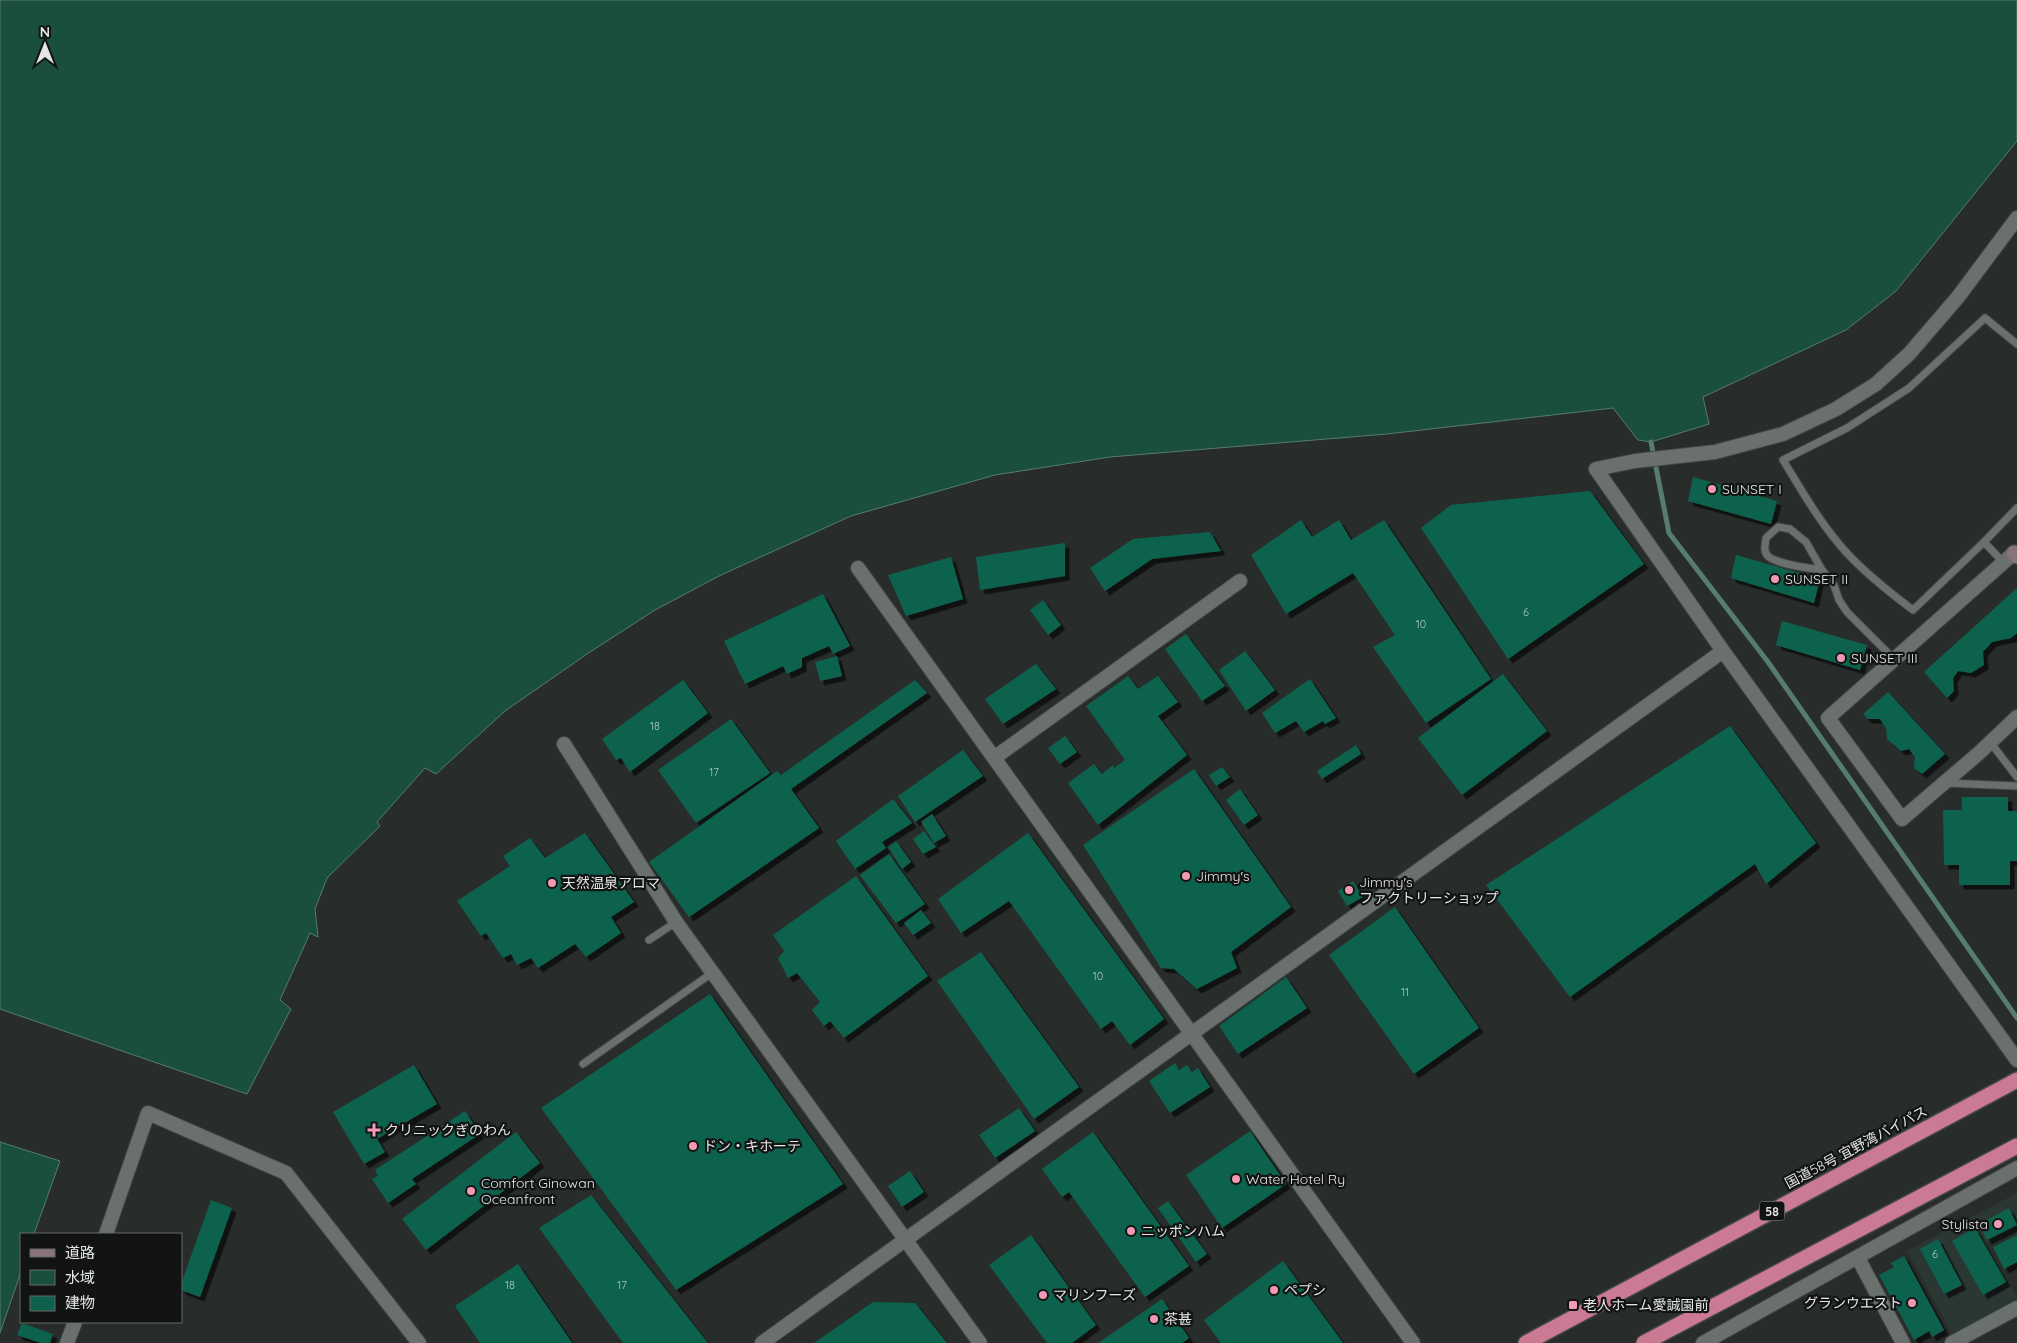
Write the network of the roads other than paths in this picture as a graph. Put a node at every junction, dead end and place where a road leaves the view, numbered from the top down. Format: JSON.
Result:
{"nodes":[{"id":1,"x":2017,"y":218,"type":"edge"},
{"id":2,"x":2017,"y":344,"type":"edge"},
{"id":3,"x":2017,"y":508,"type":"edge"},
{"id":4,"x":1984,"y":542,"type":"junction"},
{"id":5,"x":2011,"y":557,"type":"edge"},
{"id":6,"x":858,"y":568,"type":"dead end"},
{"id":7,"x":1822,"y":570,"type":"junction"},
{"id":8,"x":1240,"y":580,"type":"dead end"},
{"id":9,"x":1723,"y":651,"type":"junction"},
{"id":10,"x":1894,"y":659,"type":"junction"},
{"id":11,"x":2017,"y":717,"type":"edge"},
{"id":12,"x":1990,"y":742,"type":"junction"},
{"id":13,"x":564,"y":744,"type":"dead end"},
{"id":14,"x":994,"y":758,"type":"junction"},
{"id":15,"x":2017,"y":777,"type":"edge"},
{"id":16,"x":1943,"y":783,"type":"junction"},
{"id":17,"x":2017,"y":786,"type":"edge"},
{"id":18,"x":676,"y":922,"type":"junction"},
{"id":19,"x":649,"y":940,"type":"dead end"},
{"id":20,"x":712,"y":973,"type":"junction"},
{"id":21,"x":1192,"y":1034,"type":"junction"},
{"id":22,"x":2017,"y":1060,"type":"edge"},
{"id":23,"x":582,"y":1064,"type":"dead end"},
{"id":24,"x":2017,"y":1080,"type":"edge"},
{"id":25,"x":2017,"y":1146,"type":"edge"},
{"id":26,"x":2017,"y":1168,"type":"edge"},
{"id":27,"x":106,"y":1233,"type":"edge"},
{"id":28,"x":907,"y":1240,"type":"junction"},
{"id":29,"x":1858,"y":1258,"type":"junction"},
{"id":30,"x":2017,"y":1308,"type":"edge"},
{"id":31,"x":75,"y":1323,"type":"edge"},
{"id":32,"x":67,"y":1343,"type":"edge"},
{"id":33,"x":419,"y":1343,"type":"edge"},
{"id":34,"x":762,"y":1343,"type":"edge"},
{"id":35,"x":980,"y":1343,"type":"edge"},
{"id":36,"x":1413,"y":1343,"type":"edge"},
{"id":37,"x":1526,"y":1343,"type":"edge"},
{"id":38,"x":1644,"y":1343,"type":"edge"},
{"id":39,"x":1703,"y":1343,"type":"edge"},
{"id":40,"x":1903,"y":1343,"type":"edge"},
{"id":41,"x":1952,"y":1343,"type":"edge"}],
"edges":[{"from":1,"to":9,"type":"street"},
{"from":2,"to":4,"type":"lane"},
{"from":3,"to":4,"type":"lane"},
{"from":4,"to":5,"type":"lane"},
{"from":5,"to":10,"type":"street"},
{"from":6,"to":14,"type":"street"},
{"from":7,"to":7,"type":"lane"},
{"from":7,"to":10,"type":"lane"},
{"from":8,"to":14,"type":"street"},
{"from":9,"to":21,"type":"street"},
{"from":9,"to":22,"type":"street"},
{"from":10,"to":16,"type":"street"},
{"from":11,"to":12,"type":"street"},
{"from":12,"to":15,"type":"lane"},
{"from":12,"to":16,"type":"street"},
{"from":13,"to":18,"type":"street"},
{"from":14,"to":21,"type":"street"},
{"from":16,"to":17,"type":"lane"},
{"from":18,"to":19,"type":"lane"},
{"from":18,"to":20,"type":"street"},
{"from":20,"to":23,"type":"lane"},
{"from":20,"to":28,"type":"street"},
{"from":21,"to":28,"type":"street"},
{"from":21,"to":36,"type":"street"},
{"from":24,"to":37,"type":"highway","name":"国道58号 宜野湾バイパス","number":"58"},
{"from":25,"to":38,"type":"highway"},
{"from":26,"to":29,"type":"street"},
{"from":27,"to":33,"type":"street"},
{"from":28,"to":34,"type":"street"},
{"from":28,"to":35,"type":"street"},
{"from":29,"to":39,"type":"street"},
{"from":29,"to":40,"type":"street"},
{"from":30,"to":41,"type":"street"},
{"from":31,"to":32,"type":"street"}]}
